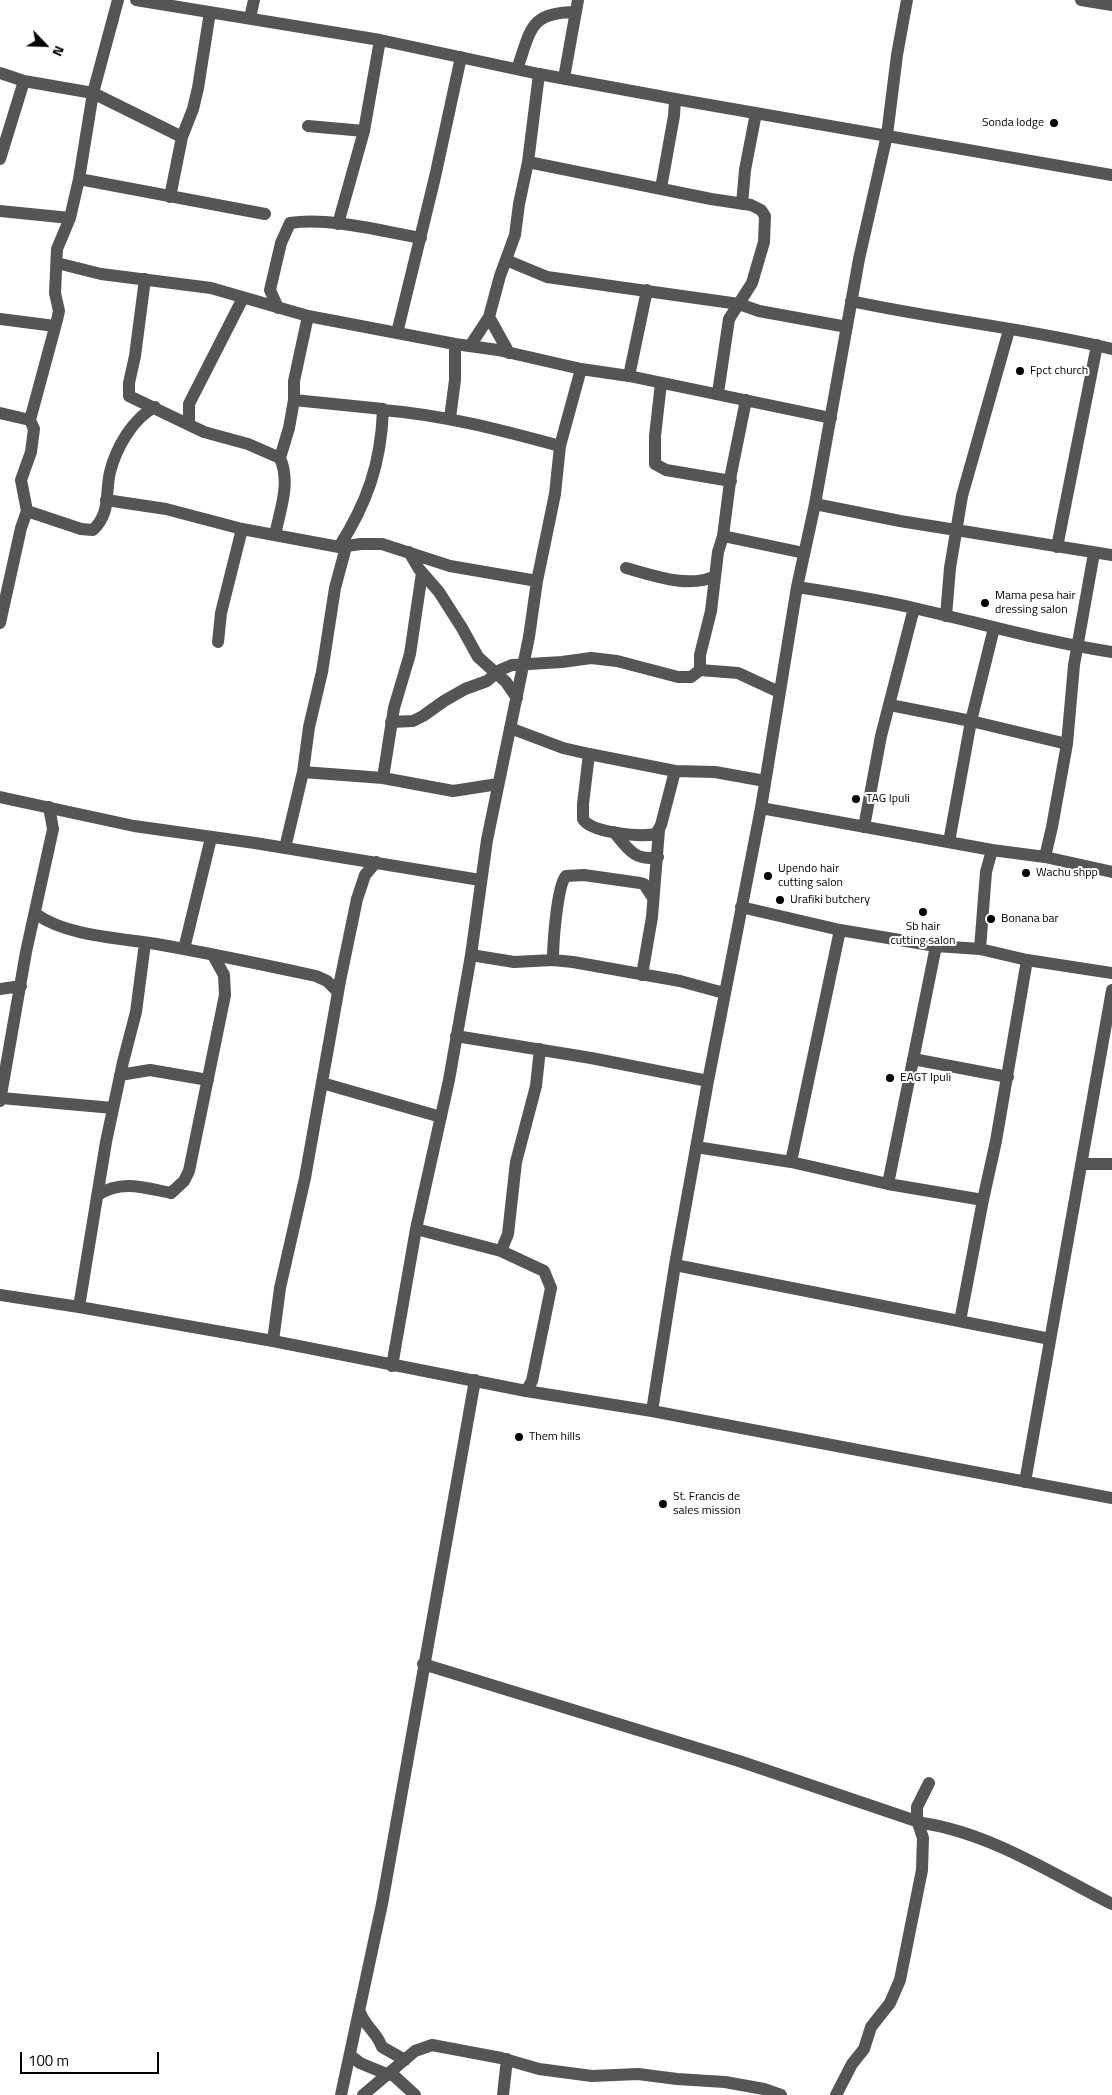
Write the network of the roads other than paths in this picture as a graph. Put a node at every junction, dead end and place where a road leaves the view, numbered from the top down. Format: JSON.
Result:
{"nodes":[{"id":1,"x":118,"y":0,"type":"edge"},
{"id":2,"x":136,"y":0,"type":"edge"},
{"id":3,"x":254,"y":0,"type":"edge"},
{"id":4,"x":906,"y":0,"type":"edge"},
{"id":5,"x":1080,"y":0,"type":"edge"},
{"id":6,"x":1112,"y":5,"type":"edge"},
{"id":7,"x":577,"y":6,"type":"edge"},
{"id":8,"x":210,"y":12,"type":"junction"},
{"id":9,"x":250,"y":18,"type":"junction"},
{"id":10,"x":380,"y":40,"type":"junction"},
{"id":11,"x":461,"y":57,"type":"junction"},
{"id":12,"x":517,"y":69,"type":"junction"},
{"id":13,"x":0,"y":73,"type":"edge"},
{"id":14,"x":539,"y":74,"type":"junction"},
{"id":15,"x":564,"y":78,"type":"junction"},
{"id":16,"x":24,"y":81,"type":"junction"},
{"id":17,"x":93,"y":93,"type":"junction"},
{"id":18,"x":675,"y":99,"type":"junction"},
{"id":19,"x":756,"y":114,"type":"junction"},
{"id":20,"x":308,"y":126,"type":"dead end"},
{"id":21,"x":364,"y":131,"type":"junction"},
{"id":22,"x":887,"y":135,"type":"junction"},
{"id":23,"x":182,"y":137,"type":"junction"},
{"id":24,"x":0,"y":159,"type":"edge"},
{"id":25,"x":528,"y":162,"type":"junction"},
{"id":26,"x":1112,"y":175,"type":"edge"},
{"id":27,"x":79,"y":179,"type":"junction"},
{"id":28,"x":661,"y":188,"type":"junction"},
{"id":29,"x":170,"y":197,"type":"junction"},
{"id":30,"x":742,"y":204,"type":"junction"},
{"id":31,"x":0,"y":211,"type":"edge"},
{"id":32,"x":265,"y":214,"type":"dead end"},
{"id":33,"x":70,"y":218,"type":"junction"},
{"id":34,"x":338,"y":224,"type":"junction"},
{"id":35,"x":421,"y":238,"type":"junction"},
{"id":36,"x":506,"y":260,"type":"junction"},
{"id":37,"x":57,"y":263,"type":"junction"},
{"id":38,"x":145,"y":279,"type":"junction"},
{"id":39,"x":647,"y":290,"type":"junction"},
{"id":40,"x":244,"y":298,"type":"junction"},
{"id":41,"x":851,"y":301,"type":"junction"},
{"id":42,"x":739,"y":304,"type":"junction"},
{"id":43,"x":278,"y":308,"type":"junction"},
{"id":44,"x":308,"y":316,"type":"junction"},
{"id":45,"x":489,"y":317,"type":"junction"},
{"id":46,"x":0,"y":319,"type":"edge"},
{"id":47,"x":55,"y":326,"type":"junction"},
{"id":48,"x":847,"y":327,"type":"junction"},
{"id":49,"x":1009,"y":330,"type":"junction"},
{"id":50,"x":397,"y":333,"type":"junction"},
{"id":51,"x":455,"y":344,"type":"junction"},
{"id":52,"x":1097,"y":345,"type":"junction"},
{"id":53,"x":470,"y":346,"type":"junction"},
{"id":54,"x":1112,"y":348,"type":"edge"},
{"id":55,"x":509,"y":353,"type":"junction"},
{"id":56,"x":580,"y":369,"type":"junction"},
{"id":57,"x":629,"y":376,"type":"junction"},
{"id":58,"x":661,"y":383,"type":"junction"},
{"id":59,"x":718,"y":393,"type":"junction"},
{"id":60,"x":294,"y":400,"type":"junction"},
{"id":61,"x":746,"y":400,"type":"junction"},
{"id":62,"x":156,"y":407,"type":"junction"},
{"id":63,"x":383,"y":410,"type":"junction"},
{"id":64,"x":0,"y":413,"type":"edge"},
{"id":65,"x":450,"y":418,"type":"junction"},
{"id":66,"x":831,"y":418,"type":"junction"},
{"id":67,"x":30,"y":420,"type":"junction"},
{"id":68,"x":189,"y":424,"type":"junction"},
{"id":69,"x":560,"y":446,"type":"junction"},
{"id":70,"x":280,"y":458,"type":"junction"},
{"id":71,"x":731,"y":481,"type":"junction"},
{"id":72,"x":106,"y":500,"type":"junction"},
{"id":73,"x":815,"y":504,"type":"junction"},
{"id":74,"x":27,"y":511,"type":"junction"},
{"id":75,"x":242,"y":529,"type":"junction"},
{"id":76,"x":956,"y":529,"type":"junction"},
{"id":77,"x":275,"y":535,"type":"junction"},
{"id":78,"x":723,"y":536,"type":"junction"},
{"id":79,"x":342,"y":547,"type":"junction"},
{"id":80,"x":1057,"y":547,"type":"junction"},
{"id":81,"x":410,"y":552,"type":"junction"},
{"id":82,"x":804,"y":553,"type":"junction"},
{"id":83,"x":1094,"y":553,"type":"junction"},
{"id":84,"x":1112,"y":555,"type":"edge"},
{"id":85,"x":626,"y":568,"type":"dead end"},
{"id":86,"x":422,"y":573,"type":"junction"},
{"id":87,"x":715,"y":576,"type":"junction"},
{"id":88,"x":537,"y":582,"type":"junction"},
{"id":89,"x":5,"y":585,"type":"edge"},
{"id":90,"x":797,"y":587,"type":"junction"},
{"id":91,"x":914,"y":608,"type":"junction"},
{"id":92,"x":946,"y":616,"type":"junction"},
{"id":93,"x":0,"y":624,"type":"edge"},
{"id":94,"x":994,"y":628,"type":"junction"},
{"id":95,"x":218,"y":642,"type":"dead end"},
{"id":96,"x":1077,"y":647,"type":"junction"},
{"id":97,"x":1112,"y":652,"type":"edge"},
{"id":98,"x":524,"y":666,"type":"junction"},
{"id":99,"x":700,"y":670,"type":"junction"},
{"id":100,"x":497,"y":672,"type":"junction"},
{"id":101,"x":779,"y":692,"type":"junction"},
{"id":102,"x":517,"y":698,"type":"junction"},
{"id":103,"x":890,"y":705,"type":"junction"},
{"id":104,"x":971,"y":721,"type":"junction"},
{"id":105,"x":391,"y":722,"type":"junction"},
{"id":106,"x":510,"y":728,"type":"junction"},
{"id":107,"x":1067,"y":744,"type":"junction"},
{"id":108,"x":589,"y":754,"type":"junction"},
{"id":109,"x":675,"y":771,"type":"junction"},
{"id":110,"x":303,"y":772,"type":"junction"},
{"id":111,"x":383,"y":778,"type":"junction"},
{"id":112,"x":765,"y":780,"type":"junction"},
{"id":113,"x":498,"y":784,"type":"junction"},
{"id":114,"x":0,"y":797,"type":"edge"},
{"id":115,"x":49,"y":807,"type":"junction"},
{"id":116,"x":761,"y":808,"type":"junction"},
{"id":117,"x":864,"y":827,"type":"junction"},
{"id":118,"x":659,"y":830,"type":"junction"},
{"id":119,"x":614,"y":832,"type":"junction"},
{"id":120,"x":211,"y":838,"type":"junction"},
{"id":121,"x":949,"y":842,"type":"junction"},
{"id":122,"x":285,"y":848,"type":"junction"},
{"id":123,"x":992,"y":850,"type":"junction"},
{"id":124,"x":658,"y":856,"type":"junction"},
{"id":125,"x":1045,"y":857,"type":"junction"},
{"id":126,"x":376,"y":862,"type":"junction"},
{"id":127,"x":1112,"y":872,"type":"edge"},
{"id":128,"x":480,"y":880,"type":"junction"},
{"id":129,"x":653,"y":898,"type":"junction"},
{"id":130,"x":741,"y":907,"type":"junction"},
{"id":131,"x":36,"y":914,"type":"junction"},
{"id":132,"x":840,"y":930,"type":"junction"},
{"id":133,"x":145,"y":943,"type":"junction"},
{"id":134,"x":936,"y":946,"type":"junction"},
{"id":135,"x":184,"y":949,"type":"junction"},
{"id":136,"x":980,"y":949,"type":"junction"},
{"id":137,"x":213,"y":955,"type":"junction"},
{"id":138,"x":471,"y":955,"type":"junction"},
{"id":139,"x":553,"y":960,"type":"junction"},
{"id":140,"x":1028,"y":960,"type":"junction"},
{"id":141,"x":245,"y":961,"type":"junction"},
{"id":142,"x":343,"y":969,"type":"junction"},
{"id":143,"x":1112,"y":973,"type":"edge"},
{"id":144,"x":642,"y":975,"type":"junction"},
{"id":145,"x":321,"y":978,"type":"junction"},
{"id":146,"x":225,"y":980,"type":"junction"},
{"id":147,"x":21,"y":986,"type":"junction"},
{"id":148,"x":0,"y":989,"type":"edge"},
{"id":149,"x":1112,"y":990,"type":"edge"},
{"id":150,"x":338,"y":992,"type":"junction"},
{"id":151,"x":724,"y":994,"type":"junction"},
{"id":152,"x":456,"y":1036,"type":"junction"},
{"id":153,"x":540,"y":1049,"type":"junction"},
{"id":154,"x":914,"y":1059,"type":"junction"},
{"id":155,"x":120,"y":1075,"type":"junction"},
{"id":156,"x":1008,"y":1076,"type":"junction"},
{"id":157,"x":208,"y":1080,"type":"junction"},
{"id":158,"x":708,"y":1081,"type":"junction"},
{"id":159,"x":322,"y":1083,"type":"junction"},
{"id":160,"x":0,"y":1099,"type":"edge"},
{"id":161,"x":113,"y":1108,"type":"junction"},
{"id":162,"x":441,"y":1117,"type":"junction"},
{"id":163,"x":696,"y":1147,"type":"junction"},
{"id":164,"x":791,"y":1162,"type":"junction"},
{"id":165,"x":1083,"y":1164,"type":"junction"},
{"id":166,"x":1112,"y":1164,"type":"edge"},
{"id":167,"x":888,"y":1184,"type":"junction"},
{"id":168,"x":98,"y":1195,"type":"junction"},
{"id":169,"x":983,"y":1200,"type":"junction"},
{"id":170,"x":416,"y":1229,"type":"junction"},
{"id":171,"x":501,"y":1251,"type":"junction"},
{"id":172,"x":675,"y":1266,"type":"junction"},
{"id":173,"x":0,"y":1295,"type":"edge"},
{"id":174,"x":79,"y":1307,"type":"junction"},
{"id":175,"x":960,"y":1321,"type":"junction"},
{"id":176,"x":1050,"y":1339,"type":"junction"},
{"id":177,"x":273,"y":1342,"type":"junction"},
{"id":178,"x":392,"y":1366,"type":"junction"},
{"id":179,"x":475,"y":1380,"type":"junction"},
{"id":180,"x":526,"y":1391,"type":"junction"},
{"id":181,"x":652,"y":1411,"type":"junction"},
{"id":182,"x":1025,"y":1482,"type":"junction"},
{"id":183,"x":1112,"y":1498,"type":"edge"},
{"id":184,"x":423,"y":1664,"type":"junction"},
{"id":185,"x":929,"y":1783,"type":"dead end"},
{"id":186,"x":917,"y":1820,"type":"junction"},
{"id":187,"x":944,"y":1826,"type":"junction"},
{"id":188,"x":923,"y":1842,"type":"junction"},
{"id":189,"x":1112,"y":1904,"type":"edge"},
{"id":190,"x":360,"y":2012,"type":"junction"},
{"id":191,"x":350,"y":2055,"type":"junction"},
{"id":192,"x":507,"y":2059,"type":"junction"},
{"id":193,"x":405,"y":2060,"type":"junction"},
{"id":194,"x":390,"y":2074,"type":"junction"},
{"id":195,"x":341,"y":2095,"type":"edge"},
{"id":196,"x":363,"y":2095,"type":"edge"},
{"id":197,"x":415,"y":2095,"type":"edge"},
{"id":198,"x":502,"y":2095,"type":"edge"},
{"id":199,"x":781,"y":2095,"type":"edge"},
{"id":200,"x":836,"y":2095,"type":"edge"}],
"edges":[{"from":1,"to":17,"type":"street"},
{"from":2,"to":8,"type":"street"},
{"from":3,"to":9,"type":"street"},
{"from":4,"to":22,"type":"street"},
{"from":5,"to":6,"type":"street"},
{"from":7,"to":12,"type":"street"},
{"from":7,"to":15,"type":"street"},
{"from":8,"to":9,"type":"street"},
{"from":8,"to":23,"type":"street"},
{"from":9,"to":10,"type":"street"},
{"from":10,"to":11,"type":"street"},
{"from":10,"to":21,"type":"street"},
{"from":11,"to":12,"type":"street"},
{"from":11,"to":35,"type":"street"},
{"from":12,"to":14,"type":"street"},
{"from":13,"to":16,"type":"street"},
{"from":14,"to":15,"type":"street"},
{"from":14,"to":25,"type":"street"},
{"from":15,"to":18,"type":"street"},
{"from":16,"to":17,"type":"street"},
{"from":16,"to":24,"type":"street"},
{"from":17,"to":23,"type":"street"},
{"from":17,"to":27,"type":"street"},
{"from":18,"to":19,"type":"street"},
{"from":18,"to":28,"type":"street"},
{"from":19,"to":22,"type":"street"},
{"from":19,"to":30,"type":"street"},
{"from":20,"to":21,"type":"street"},
{"from":21,"to":34,"type":"street"},
{"from":22,"to":26,"type":"street"},
{"from":22,"to":41,"type":"street"},
{"from":23,"to":29,"type":"street"},
{"from":25,"to":28,"type":"street"},
{"from":25,"to":36,"type":"street"},
{"from":27,"to":29,"type":"street"},
{"from":27,"to":33,"type":"street"},
{"from":28,"to":30,"type":"street"},
{"from":29,"to":32,"type":"street"},
{"from":30,"to":42,"type":"street"},
{"from":31,"to":33,"type":"street"},
{"from":33,"to":37,"type":"street"},
{"from":34,"to":35,"type":"street"},
{"from":34,"to":43,"type":"street"},
{"from":35,"to":50,"type":"street"},
{"from":36,"to":39,"type":"street"},
{"from":36,"to":45,"type":"street"},
{"from":37,"to":38,"type":"street"},
{"from":37,"to":47,"type":"street"},
{"from":38,"to":40,"type":"street"},
{"from":38,"to":62,"type":"street"},
{"from":39,"to":42,"type":"street"},
{"from":39,"to":57,"type":"street"},
{"from":40,"to":43,"type":"street"},
{"from":40,"to":68,"type":"street"},
{"from":41,"to":48,"type":"street"},
{"from":41,"to":49,"type":"street"},
{"from":42,"to":48,"type":"street"},
{"from":42,"to":59,"type":"street"},
{"from":43,"to":44,"type":"street"},
{"from":44,"to":50,"type":"street"},
{"from":44,"to":60,"type":"street"},
{"from":45,"to":53,"type":"street"},
{"from":45,"to":55,"type":"street"},
{"from":46,"to":47,"type":"street"},
{"from":47,"to":67,"type":"street"},
{"from":48,"to":66,"type":"street"},
{"from":49,"to":52,"type":"street"},
{"from":49,"to":76,"type":"street"},
{"from":50,"to":51,"type":"street"},
{"from":51,"to":53,"type":"street"},
{"from":51,"to":65,"type":"street"},
{"from":52,"to":54,"type":"street"},
{"from":52,"to":80,"type":"street"},
{"from":53,"to":55,"type":"street"},
{"from":55,"to":56,"type":"street"},
{"from":56,"to":57,"type":"street"},
{"from":56,"to":69,"type":"street"},
{"from":57,"to":58,"type":"street"},
{"from":58,"to":59,"type":"street"},
{"from":58,"to":71,"type":"street"},
{"from":59,"to":61,"type":"street"},
{"from":60,"to":63,"type":"street"},
{"from":60,"to":70,"type":"street"},
{"from":61,"to":66,"type":"street"},
{"from":61,"to":71,"type":"street"},
{"from":62,"to":68,"type":"street"},
{"from":62,"to":72,"type":"street"},
{"from":63,"to":65,"type":"street"},
{"from":63,"to":79,"type":"street"},
{"from":64,"to":67,"type":"street"},
{"from":65,"to":69,"type":"street"},
{"from":66,"to":73,"type":"street"},
{"from":67,"to":74,"type":"street"},
{"from":68,"to":70,"type":"street"},
{"from":69,"to":88,"type":"street"},
{"from":70,"to":77,"type":"street"},
{"from":71,"to":78,"type":"street"},
{"from":72,"to":74,"type":"street"},
{"from":72,"to":75,"type":"street"},
{"from":73,"to":76,"type":"street"},
{"from":73,"to":82,"type":"street"},
{"from":74,"to":89,"type":"street"},
{"from":75,"to":77,"type":"street"},
{"from":75,"to":95,"type":"street"},
{"from":76,"to":80,"type":"street"},
{"from":76,"to":92,"type":"street"},
{"from":77,"to":79,"type":"street"},
{"from":78,"to":82,"type":"street"},
{"from":78,"to":87,"type":"street"},
{"from":79,"to":81,"type":"street"},
{"from":79,"to":110,"type":"street"},
{"from":80,"to":83,"type":"street"},
{"from":81,"to":86,"type":"street"},
{"from":81,"to":88,"type":"street"},
{"from":82,"to":90,"type":"street"},
{"from":83,"to":84,"type":"street"},
{"from":83,"to":96,"type":"street"},
{"from":85,"to":87,"type":"street"},
{"from":86,"to":100,"type":"street"},
{"from":86,"to":105,"type":"street"},
{"from":87,"to":99,"type":"street"},
{"from":88,"to":98,"type":"street"},
{"from":89,"to":93,"type":"street"},
{"from":90,"to":91,"type":"street"},
{"from":90,"to":101,"type":"street"},
{"from":91,"to":92,"type":"street"},
{"from":91,"to":103,"type":"street"},
{"from":92,"to":94,"type":"street"},
{"from":94,"to":96,"type":"street"},
{"from":94,"to":104,"type":"street"},
{"from":96,"to":97,"type":"street"},
{"from":96,"to":107,"type":"street"},
{"from":98,"to":99,"type":"street"},
{"from":98,"to":100,"type":"street"},
{"from":98,"to":102,"type":"street"},
{"from":99,"to":101,"type":"street"},
{"from":100,"to":102,"type":"street"},
{"from":100,"to":105,"type":"street"},
{"from":101,"to":112,"type":"street"},
{"from":102,"to":106,"type":"street"},
{"from":103,"to":104,"type":"street"},
{"from":103,"to":117,"type":"street"},
{"from":104,"to":107,"type":"street"},
{"from":104,"to":121,"type":"street"},
{"from":105,"to":111,"type":"street"},
{"from":106,"to":108,"type":"street"},
{"from":106,"to":113,"type":"street"},
{"from":107,"to":125,"type":"street"},
{"from":108,"to":109,"type":"street"},
{"from":108,"to":119,"type":"street"},
{"from":109,"to":112,"type":"street"},
{"from":109,"to":118,"type":"street"},
{"from":110,"to":111,"type":"street"},
{"from":110,"to":122,"type":"street"},
{"from":111,"to":113,"type":"street"},
{"from":112,"to":116,"type":"street"},
{"from":113,"to":128,"type":"street"},
{"from":114,"to":115,"type":"street"},
{"from":115,"to":120,"type":"street"},
{"from":115,"to":131,"type":"street"},
{"from":116,"to":117,"type":"street"},
{"from":116,"to":130,"type":"street"},
{"from":117,"to":121,"type":"street"},
{"from":118,"to":119,"type":"street"},
{"from":118,"to":124,"type":"street"},
{"from":119,"to":124,"type":"street"},
{"from":120,"to":122,"type":"street"},
{"from":120,"to":135,"type":"street"},
{"from":121,"to":123,"type":"street"},
{"from":122,"to":126,"type":"street"},
{"from":123,"to":125,"type":"street"},
{"from":123,"to":136,"type":"street"},
{"from":124,"to":129,"type":"street"},
{"from":125,"to":127,"type":"street"},
{"from":126,"to":128,"type":"street"},
{"from":126,"to":142,"type":"street"},
{"from":128,"to":138,"type":"street"},
{"from":129,"to":139,"type":"street"},
{"from":129,"to":144,"type":"street"},
{"from":130,"to":132,"type":"street"},
{"from":130,"to":151,"type":"street"},
{"from":131,"to":133,"type":"street"},
{"from":131,"to":147,"type":"street"},
{"from":132,"to":134,"type":"street"},
{"from":132,"to":164,"type":"street"},
{"from":133,"to":135,"type":"street"},
{"from":133,"to":155,"type":"street"},
{"from":134,"to":136,"type":"street"},
{"from":134,"to":154,"type":"street"},
{"from":135,"to":137,"type":"street"},
{"from":136,"to":140,"type":"street"},
{"from":137,"to":141,"type":"street"},
{"from":137,"to":146,"type":"street"},
{"from":138,"to":139,"type":"street"},
{"from":138,"to":152,"type":"street"},
{"from":139,"to":144,"type":"street"},
{"from":140,"to":143,"type":"street"},
{"from":140,"to":156,"type":"street"},
{"from":141,"to":145,"type":"street"},
{"from":141,"to":146,"type":"street"},
{"from":142,"to":145,"type":"street"},
{"from":142,"to":150,"type":"street"},
{"from":144,"to":151,"type":"street"},
{"from":145,"to":150,"type":"street"},
{"from":146,"to":157,"type":"street"},
{"from":147,"to":148,"type":"street"},
{"from":147,"to":160,"type":"street"},
{"from":149,"to":165,"type":"street"},
{"from":150,"to":159,"type":"street"},
{"from":151,"to":158,"type":"street"},
{"from":152,"to":153,"type":"street"},
{"from":152,"to":162,"type":"street"},
{"from":153,"to":158,"type":"street"},
{"from":153,"to":171,"type":"street"},
{"from":154,"to":156,"type":"street"},
{"from":154,"to":167,"type":"street"},
{"from":155,"to":157,"type":"street"},
{"from":155,"to":161,"type":"street"},
{"from":156,"to":169,"type":"street"},
{"from":157,"to":168,"type":"street"},
{"from":158,"to":163,"type":"street"},
{"from":159,"to":162,"type":"street"},
{"from":159,"to":177,"type":"street"},
{"from":160,"to":161,"type":"street"},
{"from":161,"to":168,"type":"street"},
{"from":162,"to":170,"type":"street"},
{"from":163,"to":164,"type":"street"},
{"from":163,"to":172,"type":"street"},
{"from":164,"to":167,"type":"street"},
{"from":165,"to":166,"type":"street"},
{"from":165,"to":176,"type":"street"},
{"from":167,"to":169,"type":"street"},
{"from":168,"to":174,"type":"street"},
{"from":169,"to":175,"type":"street"},
{"from":170,"to":171,"type":"street"},
{"from":170,"to":178,"type":"street"},
{"from":171,"to":180,"type":"street"},
{"from":172,"to":175,"type":"street"},
{"from":172,"to":181,"type":"street"},
{"from":173,"to":174,"type":"street"},
{"from":174,"to":177,"type":"street"},
{"from":175,"to":176,"type":"street"},
{"from":176,"to":182,"type":"street"},
{"from":177,"to":178,"type":"street"},
{"from":178,"to":179,"type":"street"},
{"from":179,"to":180,"type":"street"},
{"from":179,"to":184,"type":"street"},
{"from":180,"to":181,"type":"street"},
{"from":181,"to":182,"type":"street"},
{"from":182,"to":183,"type":"street"},
{"from":184,"to":186,"type":"street"},
{"from":184,"to":190,"type":"street"},
{"from":185,"to":186,"type":"street"},
{"from":186,"to":187,"type":"street"},
{"from":186,"to":188,"type":"street"},
{"from":187,"to":188,"type":"street"},
{"from":187,"to":189,"type":"street"},
{"from":188,"to":200,"type":"street"},
{"from":190,"to":191,"type":"street"},
{"from":190,"to":193,"type":"street"},
{"from":191,"to":194,"type":"street"},
{"from":191,"to":195,"type":"street"},
{"from":192,"to":193,"type":"street"},
{"from":192,"to":198,"type":"street"},
{"from":192,"to":199,"type":"street"},
{"from":193,"to":194,"type":"street"},
{"from":194,"to":196,"type":"street"},
{"from":194,"to":197,"type":"street"}]}
